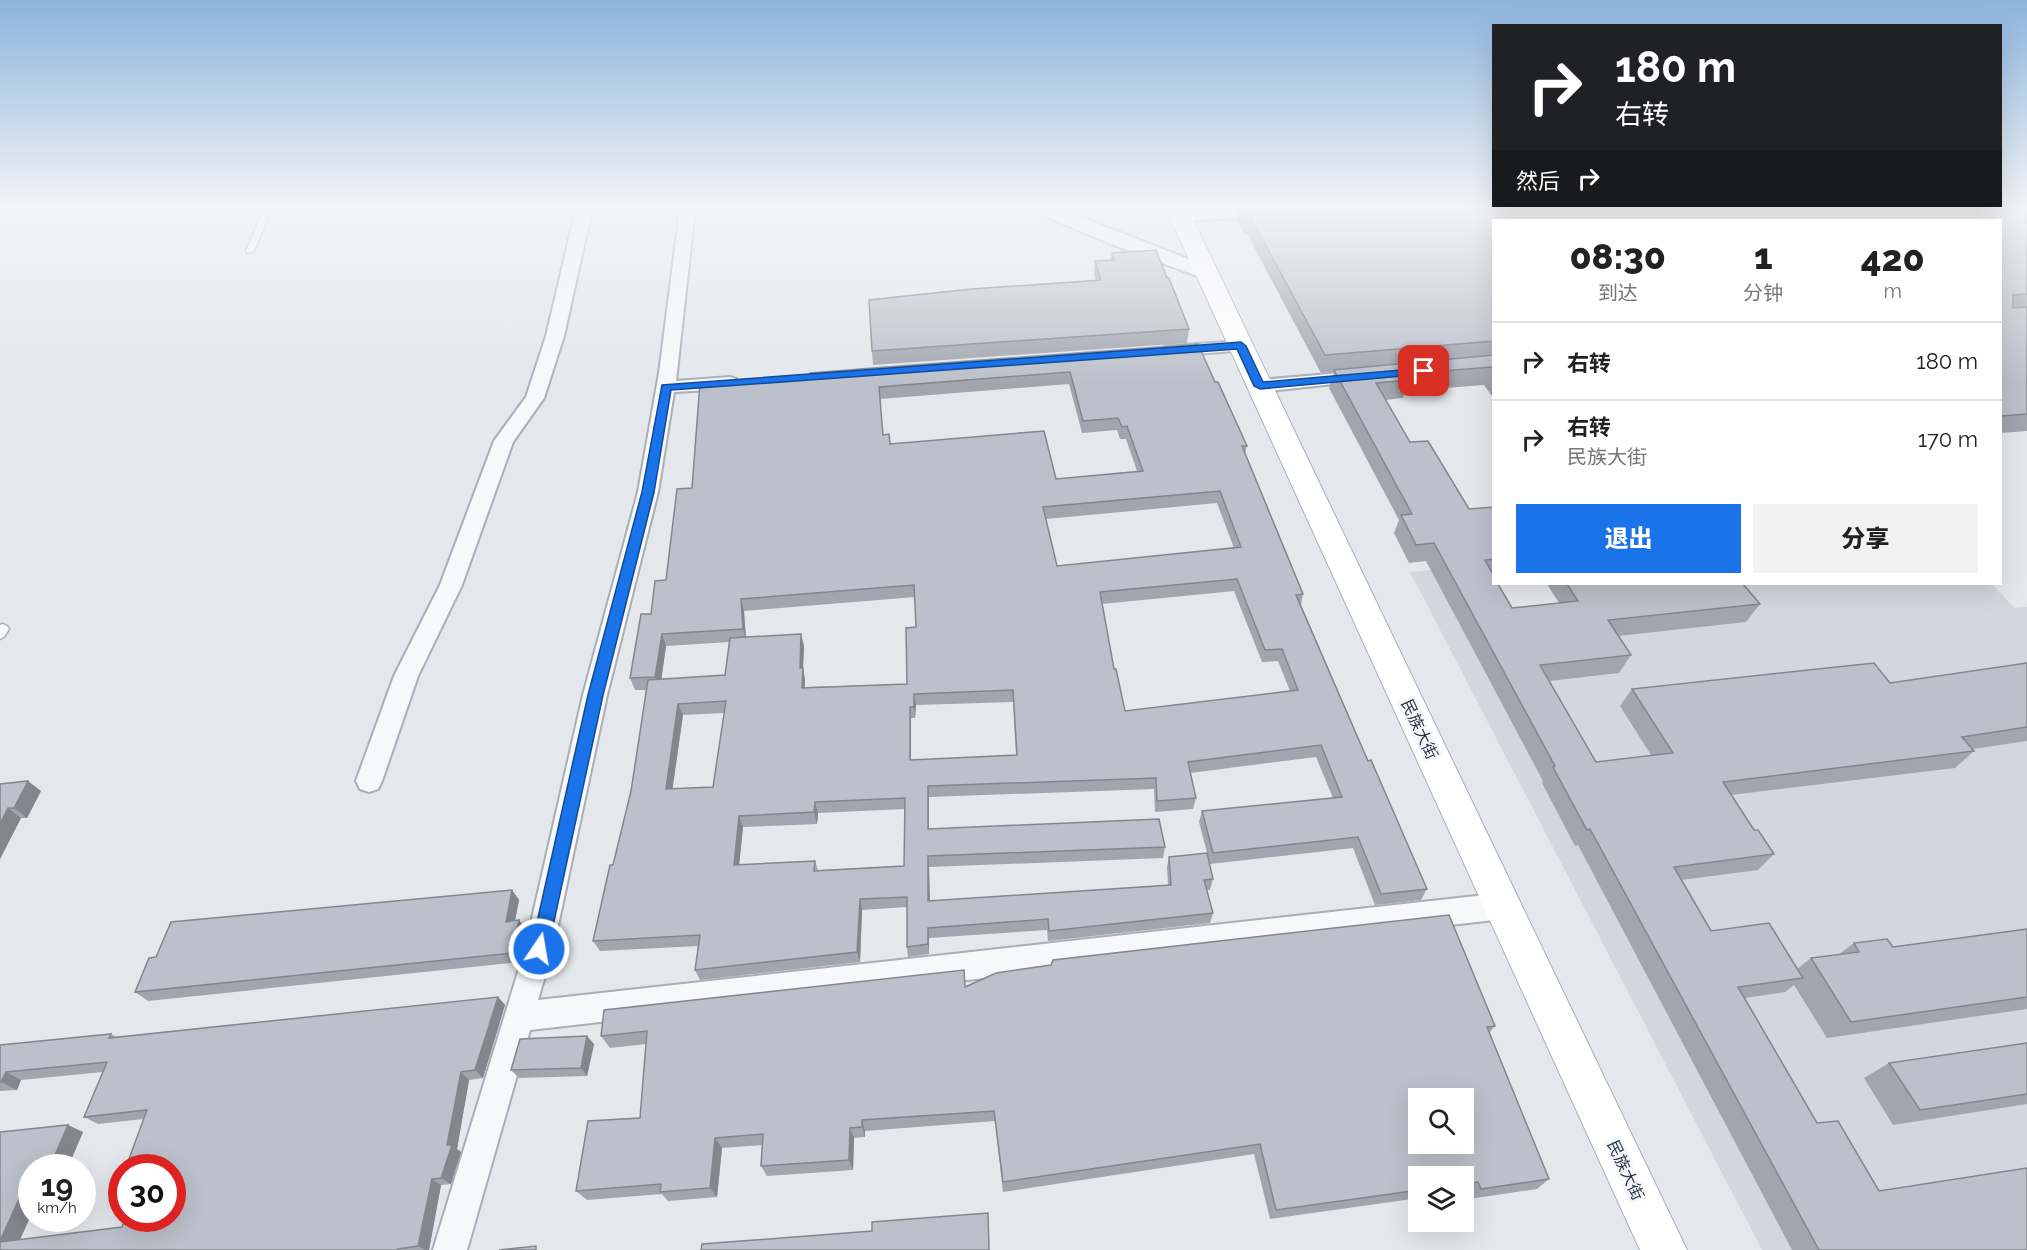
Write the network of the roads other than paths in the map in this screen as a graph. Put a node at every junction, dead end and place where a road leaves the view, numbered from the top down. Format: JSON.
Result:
{"nodes":[{"id":1,"x":571,"y":267,"type":"edge"},
{"id":2,"x":680,"y":267,"type":"edge"},
{"id":3,"x":1192,"y":267,"type":"edge"},
{"id":4,"x":1204,"y":267,"type":"edge"},
{"id":5,"x":1207,"y":273,"type":"junction"},
{"id":6,"x":1241,"y":346,"type":"junction"},
{"id":7,"x":1147,"y":352,"type":"edge"},
{"id":8,"x":1377,"y":375,"type":"edge"},
{"id":9,"x":748,"y":381,"type":"edge"},
{"id":10,"x":1260,"y":386,"type":"junction"},
{"id":11,"x":666,"y":387,"type":"junction"},
{"id":12,"x":369,"y":781,"type":"dead end"},
{"id":13,"x":1503,"y":906,"type":"junction"},
{"id":14,"x":519,"y":1017,"type":"junction"},
{"id":15,"x":450,"y":1250,"type":"edge"},
{"id":16,"x":1664,"y":1250,"type":"edge"}],
"edges":[{"from":1,"to":12,"type":"street"},
{"from":2,"to":11,"type":"street"},
{"from":3,"to":5,"type":"street"},
{"from":4,"to":5,"type":"main road","name":"民族大街"},
{"from":5,"to":6,"type":"main road","name":"民族大街"},
{"from":6,"to":7,"type":"street"},
{"from":6,"to":10,"type":"main road","name":"民族大街"},
{"from":8,"to":10,"type":"street"},
{"from":9,"to":11,"type":"street"},
{"from":10,"to":13,"type":"main road","name":"民族大街"},
{"from":11,"to":14,"type":"street"},
{"from":13,"to":14,"type":"street"},
{"from":13,"to":16,"type":"main road","name":"民族大街"},
{"from":14,"to":15,"type":"street"}]}
